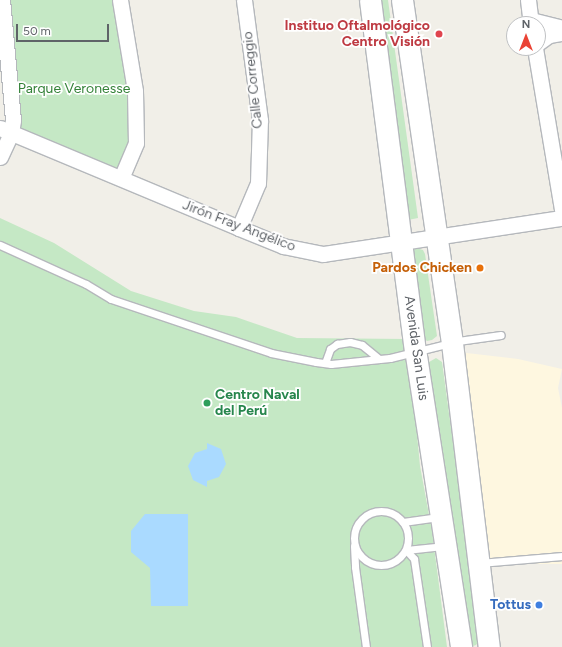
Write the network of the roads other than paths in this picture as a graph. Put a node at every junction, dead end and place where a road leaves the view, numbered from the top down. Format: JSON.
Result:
{"nodes":[{"id":1,"x":2,"y":0,"type":"edge"},
{"id":2,"x":120,"y":0,"type":"edge"},
{"id":3,"x":244,"y":0,"type":"edge"},
{"id":4,"x":370,"y":0,"type":"edge"},
{"id":5,"x":402,"y":0,"type":"edge"},
{"id":6,"x":528,"y":0,"type":"edge"},
{"id":7,"x":530,"y":16,"type":"edge"},
{"id":8,"x":546,"y":25,"type":"edge"},
{"id":9,"x":562,"y":28,"type":"edge"},
{"id":10,"x":562,"y":33,"type":"edge"},
{"id":11,"x":546,"y":37,"type":"edge"},
{"id":12,"x":536,"y":56,"type":"edge"},
{"id":13,"x":6,"y":130,"type":"edge"},
{"id":14,"x":0,"y":157,"type":"edge"},
{"id":15,"x":121,"y":178,"type":"junction"},
{"id":16,"x":562,"y":210,"type":"edge"},
{"id":17,"x":562,"y":218,"type":"edge"},
{"id":18,"x":238,"y":228,"type":"junction"},
{"id":19,"x":436,"y":236,"type":"junction"},
{"id":20,"x":403,"y":241,"type":"junction"},
{"id":21,"x":0,"y":245,"type":"edge"},
{"id":22,"x":501,"y":335,"type":"dead end"},
{"id":23,"x":452,"y":343,"type":"junction"},
{"id":24,"x":416,"y":352,"type":"junction"},
{"id":25,"x":379,"y":359,"type":"junction"},
{"id":26,"x":325,"y":363,"type":"junction"},
{"id":27,"x":441,"y":516,"type":"junction"},
{"id":28,"x":403,"y":522,"type":"junction"},
{"id":29,"x":354,"y":542,"type":"junction"},
{"id":30,"x":446,"y":546,"type":"junction"},
{"id":31,"x":406,"y":550,"type":"junction"},
{"id":32,"x":562,"y":556,"type":"edge"},
{"id":33,"x":478,"y":563,"type":"junction"},
{"id":34,"x":366,"y":647,"type":"edge"},
{"id":35,"x":427,"y":647,"type":"edge"},
{"id":36,"x":461,"y":647,"type":"edge"},
{"id":37,"x":489,"y":647,"type":"edge"}],
"edges":[{"from":1,"to":13,"type":"street"},
{"from":2,"to":15,"type":"street"},
{"from":3,"to":18,"type":"street","name":"Calle Correggio"},
{"from":4,"to":20,"type":"main road","name":"Avenida San Luis"},
{"from":5,"to":19,"type":"main road"},
{"from":6,"to":7,"type":"street"},
{"from":8,"to":9,"type":"street"},
{"from":10,"to":11,"type":"street"},
{"from":12,"to":16,"type":"street"},
{"from":13,"to":14,"type":"street"},
{"from":13,"to":15,"type":"street","name":"Jirón Fray Angélico"},
{"from":15,"to":18,"type":"street","name":"Jirón Fray Angélico"},
{"from":17,"to":19,"type":"street","name":"Jirón Fray Angélico"},
{"from":18,"to":20,"type":"street","name":"Jirón Fray Angélico"},
{"from":19,"to":20,"type":"street","name":"Jirón Fray Angélico"},
{"from":19,"to":23,"type":"main road"},
{"from":20,"to":24,"type":"main road","name":"Avenida San Luis"},
{"from":21,"to":26,"type":"lane"},
{"from":22,"to":23,"type":"lane"},
{"from":23,"to":24,"type":"lane"},
{"from":23,"to":33,"type":"main road"},
{"from":24,"to":25,"type":"lane"},
{"from":24,"to":27,"type":"main road","name":"Avenida San Luis"},
{"from":25,"to":26,"type":"lane"},
{"from":25,"to":26,"type":"lane"},
{"from":27,"to":28,"type":"lane"},
{"from":27,"to":30,"type":"main road","name":"Avenida San Luis"},
{"from":28,"to":29,"type":"lane"},
{"from":28,"to":31,"type":"lane"},
{"from":29,"to":31,"type":"lane"},
{"from":29,"to":34,"type":"lane"},
{"from":30,"to":31,"type":"lane"},
{"from":30,"to":36,"type":"main road","name":"Avenida San Luis"},
{"from":31,"to":35,"type":"lane"},
{"from":32,"to":33,"type":"lane"},
{"from":33,"to":37,"type":"main road"}]}
